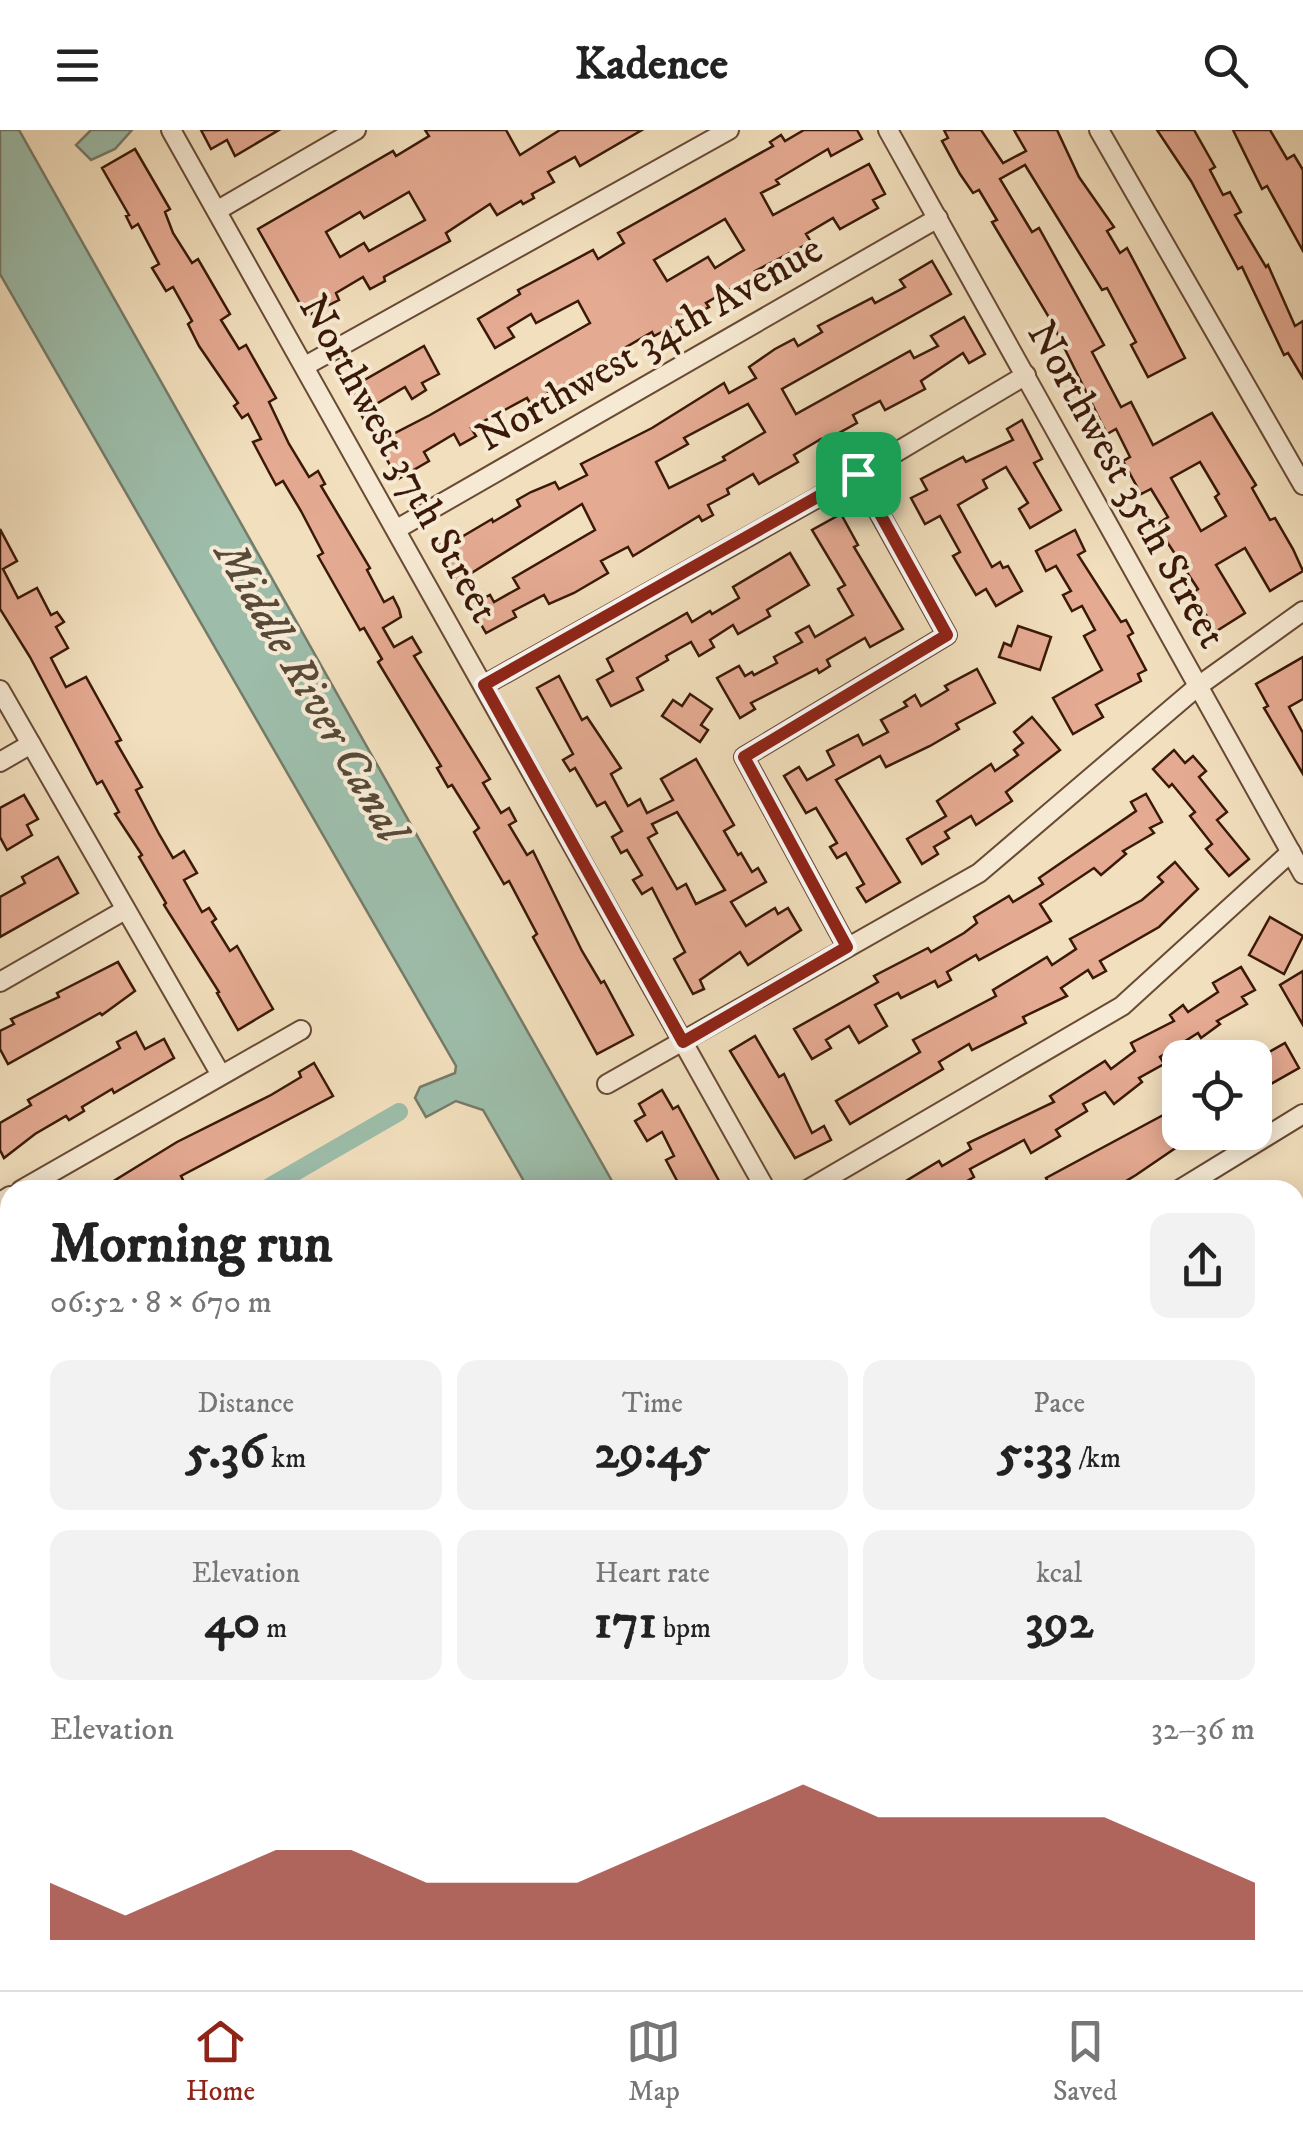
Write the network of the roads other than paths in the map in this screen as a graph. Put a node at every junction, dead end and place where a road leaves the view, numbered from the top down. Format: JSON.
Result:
{"nodes":[{"id":1,"x":171,"y":130,"type":"edge"},
{"id":2,"x":356,"y":130,"type":"edge"},
{"id":3,"x":729,"y":130,"type":"edge"},
{"id":4,"x":888,"y":130,"type":"edge"},
{"id":5,"x":1099,"y":130,"type":"edge"},
{"id":6,"x":218,"y":210,"type":"junction"},
{"id":7,"x":938,"y":218,"type":"junction"},
{"id":8,"x":305,"y":366,"type":"junction"},
{"id":9,"x":1026,"y":375,"type":"junction"},
{"id":10,"x":858,"y":474,"type":"junction"},
{"id":11,"x":1303,"y":486,"type":"edge"},
{"id":12,"x":397,"y":529,"type":"junction"},
{"id":13,"x":1303,"y":611,"type":"edge"},
{"id":14,"x":484,"y":685,"type":"junction"},
{"id":15,"x":1198,"y":687,"type":"junction"},
{"id":16,"x":0,"y":690,"type":"edge"},
{"id":17,"x":31,"y":744,"type":"junction"},
{"id":18,"x":0,"y":762,"type":"edge"},
{"id":19,"x":1291,"y":852,"type":"junction"},
{"id":20,"x":1303,"y":874,"type":"edge"},
{"id":21,"x":125,"y":910,"type":"junction"},
{"id":22,"x":847,"y":947,"type":"junction"},
{"id":23,"x":0,"y":982,"type":"edge"},
{"id":24,"x":301,"y":1030,"type":"dead end"},
{"id":25,"x":683,"y":1042,"type":"junction"},
{"id":26,"x":221,"y":1075,"type":"junction"},
{"id":27,"x":607,"y":1084,"type":"dead end"},
{"id":28,"x":1303,"y":1114,"type":"edge"},
{"id":29,"x":38,"y":1180,"type":"edge"},
{"id":30,"x":760,"y":1180,"type":"edge"},
{"id":31,"x":825,"y":1180,"type":"edge"},
{"id":32,"x":1195,"y":1180,"type":"edge"}],
"edges":[{"from":1,"to":6,"type":"street","name":"Northwest 37th Street"},
{"from":2,"to":6,"type":"street"},
{"from":3,"to":8,"type":"street"},
{"from":4,"to":7,"type":"street","name":"Northwest 35th Street"},
{"from":5,"to":11,"type":"street"},
{"from":6,"to":8,"type":"street","name":"Northwest 37th Street"},
{"from":7,"to":9,"type":"street","name":"Northwest 35th Street"},
{"from":7,"to":12,"type":"street","name":"Northwest 34th Avenue"},
{"from":8,"to":12,"type":"street","name":"Northwest 37th Street"},
{"from":9,"to":10,"type":"street"},
{"from":9,"to":15,"type":"street","name":"Northwest 35th Street"},
{"from":10,"to":14,"type":"street"},
{"from":10,"to":22,"type":"street"},
{"from":12,"to":14,"type":"street","name":"Northwest 37th Street"},
{"from":13,"to":15,"type":"street"},
{"from":14,"to":25,"type":"street","name":"Northwest 37th Street"},
{"from":15,"to":19,"type":"street","name":"Northwest 35th Street"},
{"from":15,"to":22,"type":"street"},
{"from":16,"to":17,"type":"street"},
{"from":17,"to":18,"type":"street"},
{"from":17,"to":21,"type":"street"},
{"from":19,"to":20,"type":"street","name":"Northwest 35th Street"},
{"from":19,"to":31,"type":"street"},
{"from":21,"to":23,"type":"street"},
{"from":21,"to":26,"type":"street"},
{"from":22,"to":25,"type":"street"},
{"from":24,"to":26,"type":"street"},
{"from":25,"to":27,"type":"street"},
{"from":25,"to":30,"type":"street","name":"Northwest 37th Street"},
{"from":26,"to":29,"type":"street"},
{"from":28,"to":32,"type":"street"}]}
